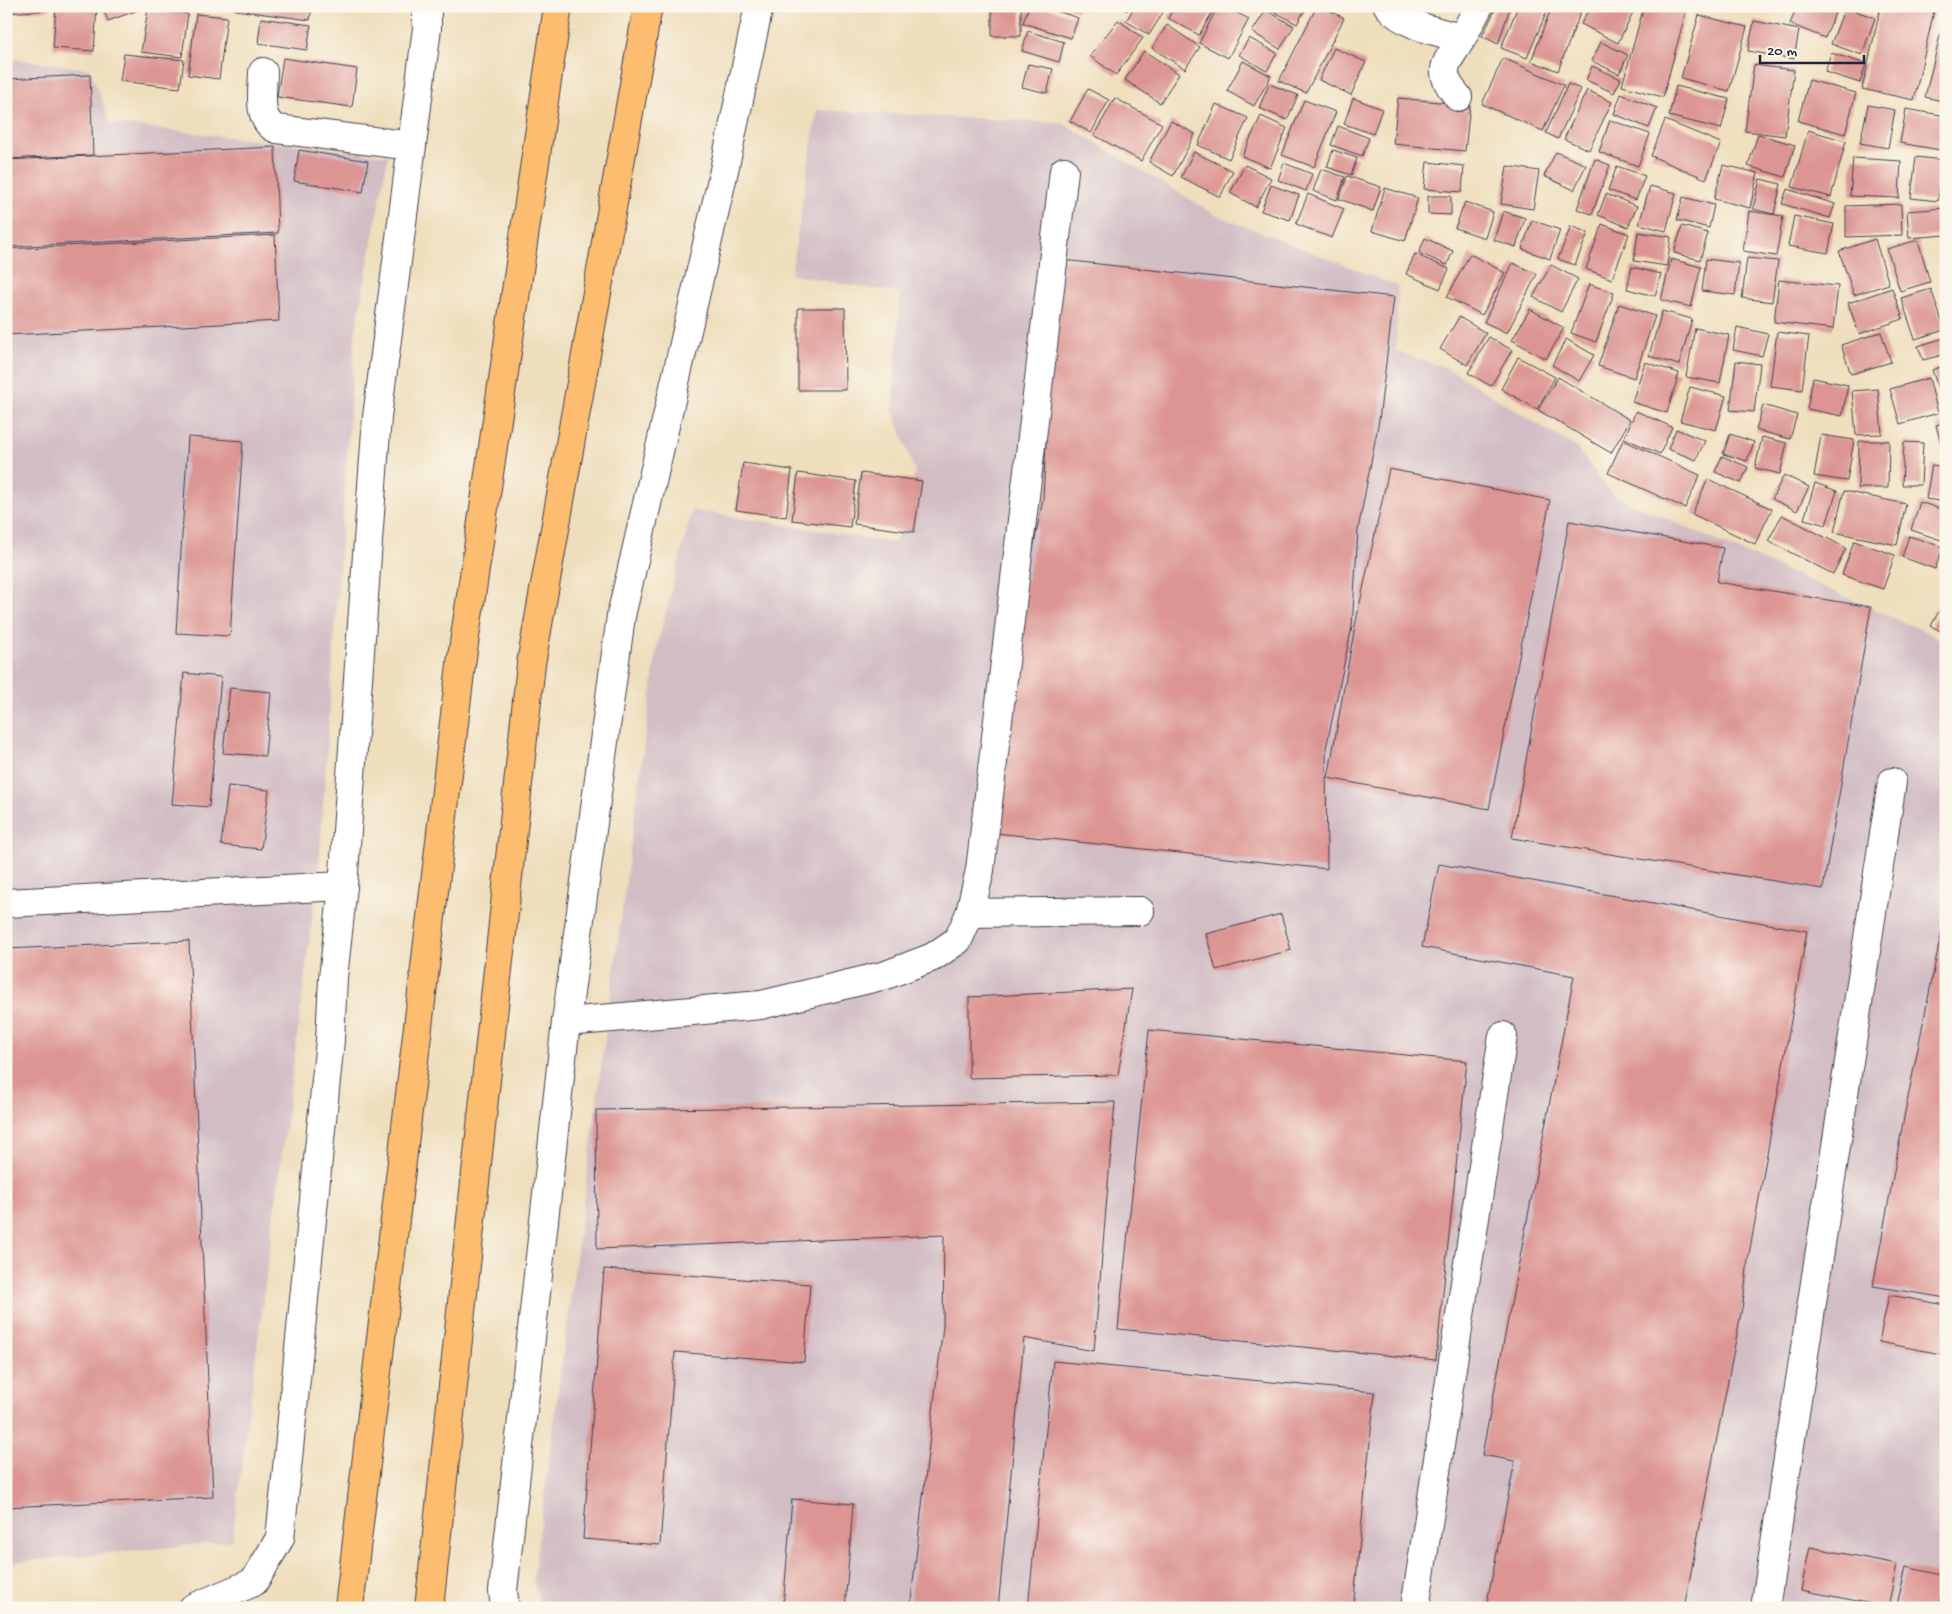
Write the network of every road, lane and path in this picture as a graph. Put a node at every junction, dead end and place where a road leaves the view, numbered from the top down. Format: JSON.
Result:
{"nodes":[{"id":1,"x":428,"y":6,"type":"edge"},
{"id":2,"x":558,"y":6,"type":"edge"},
{"id":3,"x":648,"y":6,"type":"edge"},
{"id":4,"x":759,"y":6,"type":"edge"},
{"id":5,"x":1388,"y":6,"type":"edge"},
{"id":6,"x":1480,"y":6,"type":"edge"},
{"id":7,"x":1462,"y":38,"type":"junction"},
{"id":8,"x":263,"y":72,"type":"dead end"},
{"id":9,"x":1458,"y":97,"type":"dead end"},
{"id":10,"x":412,"y":146,"type":"junction"},
{"id":11,"x":1064,"y":171,"type":"dead end"},
{"id":12,"x":1892,"y":782,"type":"dead end"},
{"id":13,"x":343,"y":886,"type":"junction"},
{"id":14,"x":6,"y":903,"type":"edge"},
{"id":15,"x":1140,"y":912,"type":"dead end"},
{"id":16,"x":970,"y":913,"type":"junction"},
{"id":17,"x":566,"y":1022,"type":"junction"},
{"id":18,"x":1503,"y":1036,"type":"dead end"},
{"id":19,"x":193,"y":1608,"type":"edge"},
{"id":20,"x":349,"y":1608,"type":"edge"},
{"id":21,"x":429,"y":1608,"type":"edge"},
{"id":22,"x":505,"y":1608,"type":"edge"},
{"id":23,"x":1415,"y":1608,"type":"edge"},
{"id":24,"x":1765,"y":1608,"type":"edge"}],
"edges":[{"from":1,"to":10,"type":"street"},
{"from":2,"to":20,"type":"highway"},
{"from":3,"to":21,"type":"highway"},
{"from":4,"to":17,"type":"street"},
{"from":5,"to":7,"type":"street"},
{"from":6,"to":7,"type":"street"},
{"from":7,"to":9,"type":"street"},
{"from":8,"to":10,"type":"street"},
{"from":10,"to":13,"type":"street"},
{"from":11,"to":16,"type":"street"},
{"from":12,"to":24,"type":"street"},
{"from":13,"to":14,"type":"street"},
{"from":13,"to":19,"type":"street"},
{"from":15,"to":16,"type":"street"},
{"from":16,"to":17,"type":"street"},
{"from":17,"to":22,"type":"street"},
{"from":18,"to":23,"type":"street"}]}
